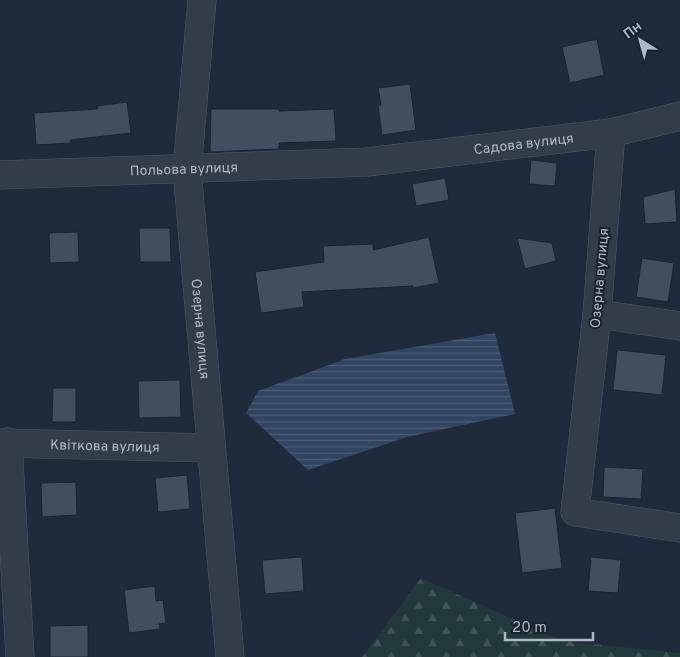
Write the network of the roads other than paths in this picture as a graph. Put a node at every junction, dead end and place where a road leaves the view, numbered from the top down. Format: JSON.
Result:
{"nodes":[{"id":1,"x":202,"y":0,"type":"edge"},
{"id":2,"x":680,"y":116,"type":"edge"},
{"id":3,"x":611,"y":133,"type":"junction"},
{"id":4,"x":367,"y":162,"type":"joint"},
{"id":5,"x":187,"y":170,"type":"junction"},
{"id":6,"x":0,"y":175,"type":"edge"},
{"id":7,"x":597,"y":314,"type":"junction"},
{"id":8,"x":680,"y":326,"type":"edge"},
{"id":9,"x":4,"y":442,"type":"edge"},
{"id":10,"x":211,"y":448,"type":"junction"},
{"id":11,"x":680,"y":528,"type":"edge"},
{"id":12,"x":20,"y":657,"type":"edge"},
{"id":13,"x":230,"y":657,"type":"edge"}],
"edges":[{"from":1,"to":5,"type":"street","name":"Озерна вулиця"},
{"from":2,"to":3,"type":"street","name":"Садова вулиця"},
{"from":3,"to":4,"type":"street","name":"Садова вулиця"},
{"from":3,"to":7,"type":"street","name":"Озерна вулиця"},
{"from":4,"to":5,"type":"street","name":"Польова вулиця"},
{"from":5,"to":6,"type":"street","name":"Польова вулиця"},
{"from":5,"to":10,"type":"street","name":"Озерна вулиця"},
{"from":7,"to":8,"type":"street"},
{"from":7,"to":11,"type":"street","name":"Озерна вулиця"},
{"from":9,"to":10,"type":"street","name":"Квіткова вулиця"},
{"from":9,"to":12,"type":"street"},
{"from":10,"to":13,"type":"street","name":"Озерна вулиця"}]}
